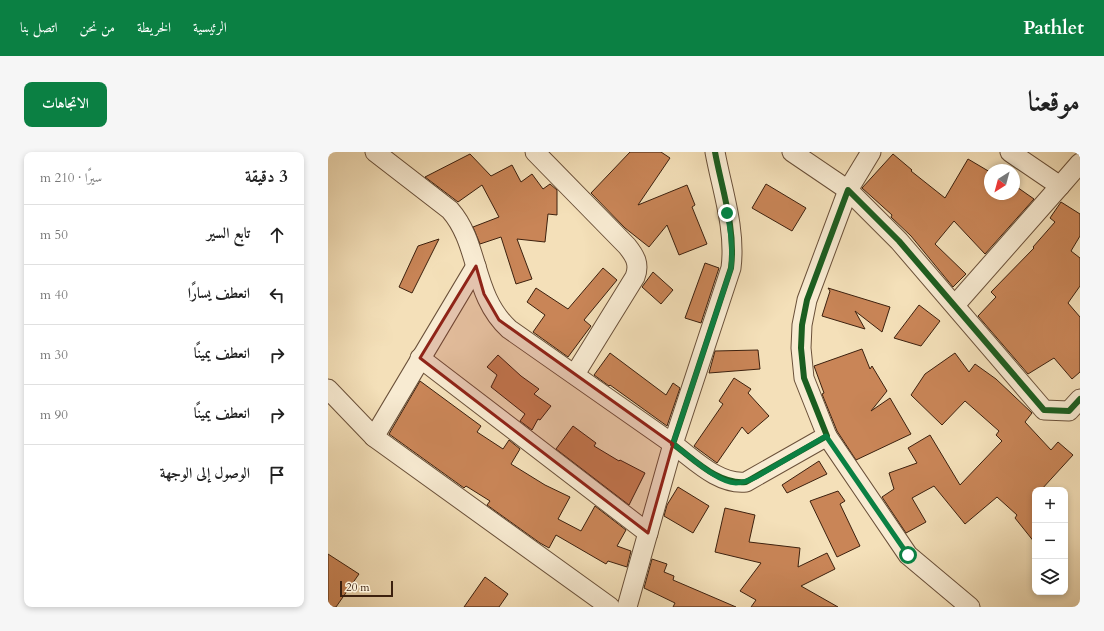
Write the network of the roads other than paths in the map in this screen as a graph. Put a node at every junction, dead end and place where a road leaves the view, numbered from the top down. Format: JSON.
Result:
{"nodes":[{"id":1,"x":376,"y":152,"type":"edge"},
{"id":2,"x":715,"y":152,"type":"edge"},
{"id":3,"x":792,"y":152,"type":"edge"},
{"id":4,"x":871,"y":152,"type":"edge"},
{"id":5,"x":1010,"y":152,"type":"edge"},
{"id":6,"x":544,"y":155,"type":"edge"},
{"id":7,"x":1080,"y":163,"type":"edge"},
{"id":8,"x":1060,"y":186,"type":"junction"},
{"id":9,"x":848,"y":190,"type":"junction"},
{"id":10,"x":476,"y":266,"type":"junction"},
{"id":11,"x":955,"y":305,"type":"junction"},
{"id":12,"x":420,"y":358,"type":"junction"},
{"id":13,"x":575,"y":374,"type":"junction"},
{"id":14,"x":328,"y":389,"type":"edge"},
{"id":15,"x":1080,"y":399,"type":"edge"},
{"id":16,"x":826,"y":436,"type":"junction"},
{"id":17,"x":374,"y":437,"type":"junction"},
{"id":18,"x":673,"y":444,"type":"junction"},
{"id":19,"x":648,"y":532,"type":"junction"},
{"id":20,"x":610,"y":607,"type":"edge"},
{"id":21,"x":627,"y":607,"type":"edge"},
{"id":22,"x":970,"y":607,"type":"edge"}],
"edges":[{"from":1,"to":10,"type":"street"},
{"from":2,"to":18,"type":"street"},
{"from":3,"to":9,"type":"street"},
{"from":4,"to":9,"type":"street"},
{"from":5,"to":8,"type":"street"},
{"from":6,"to":13,"type":"street"},
{"from":7,"to":8,"type":"street"},
{"from":8,"to":11,"type":"street"},
{"from":9,"to":11,"type":"street"},
{"from":9,"to":16,"type":"street"},
{"from":10,"to":12,"type":"street"},
{"from":10,"to":13,"type":"street"},
{"from":11,"to":15,"type":"street"},
{"from":12,"to":17,"type":"street"},
{"from":12,"to":19,"type":"street"},
{"from":13,"to":18,"type":"street"},
{"from":14,"to":17,"type":"street"},
{"from":16,"to":18,"type":"street"},
{"from":16,"to":22,"type":"street"},
{"from":17,"to":20,"type":"street"},
{"from":18,"to":19,"type":"street"},
{"from":19,"to":21,"type":"street"}]}
